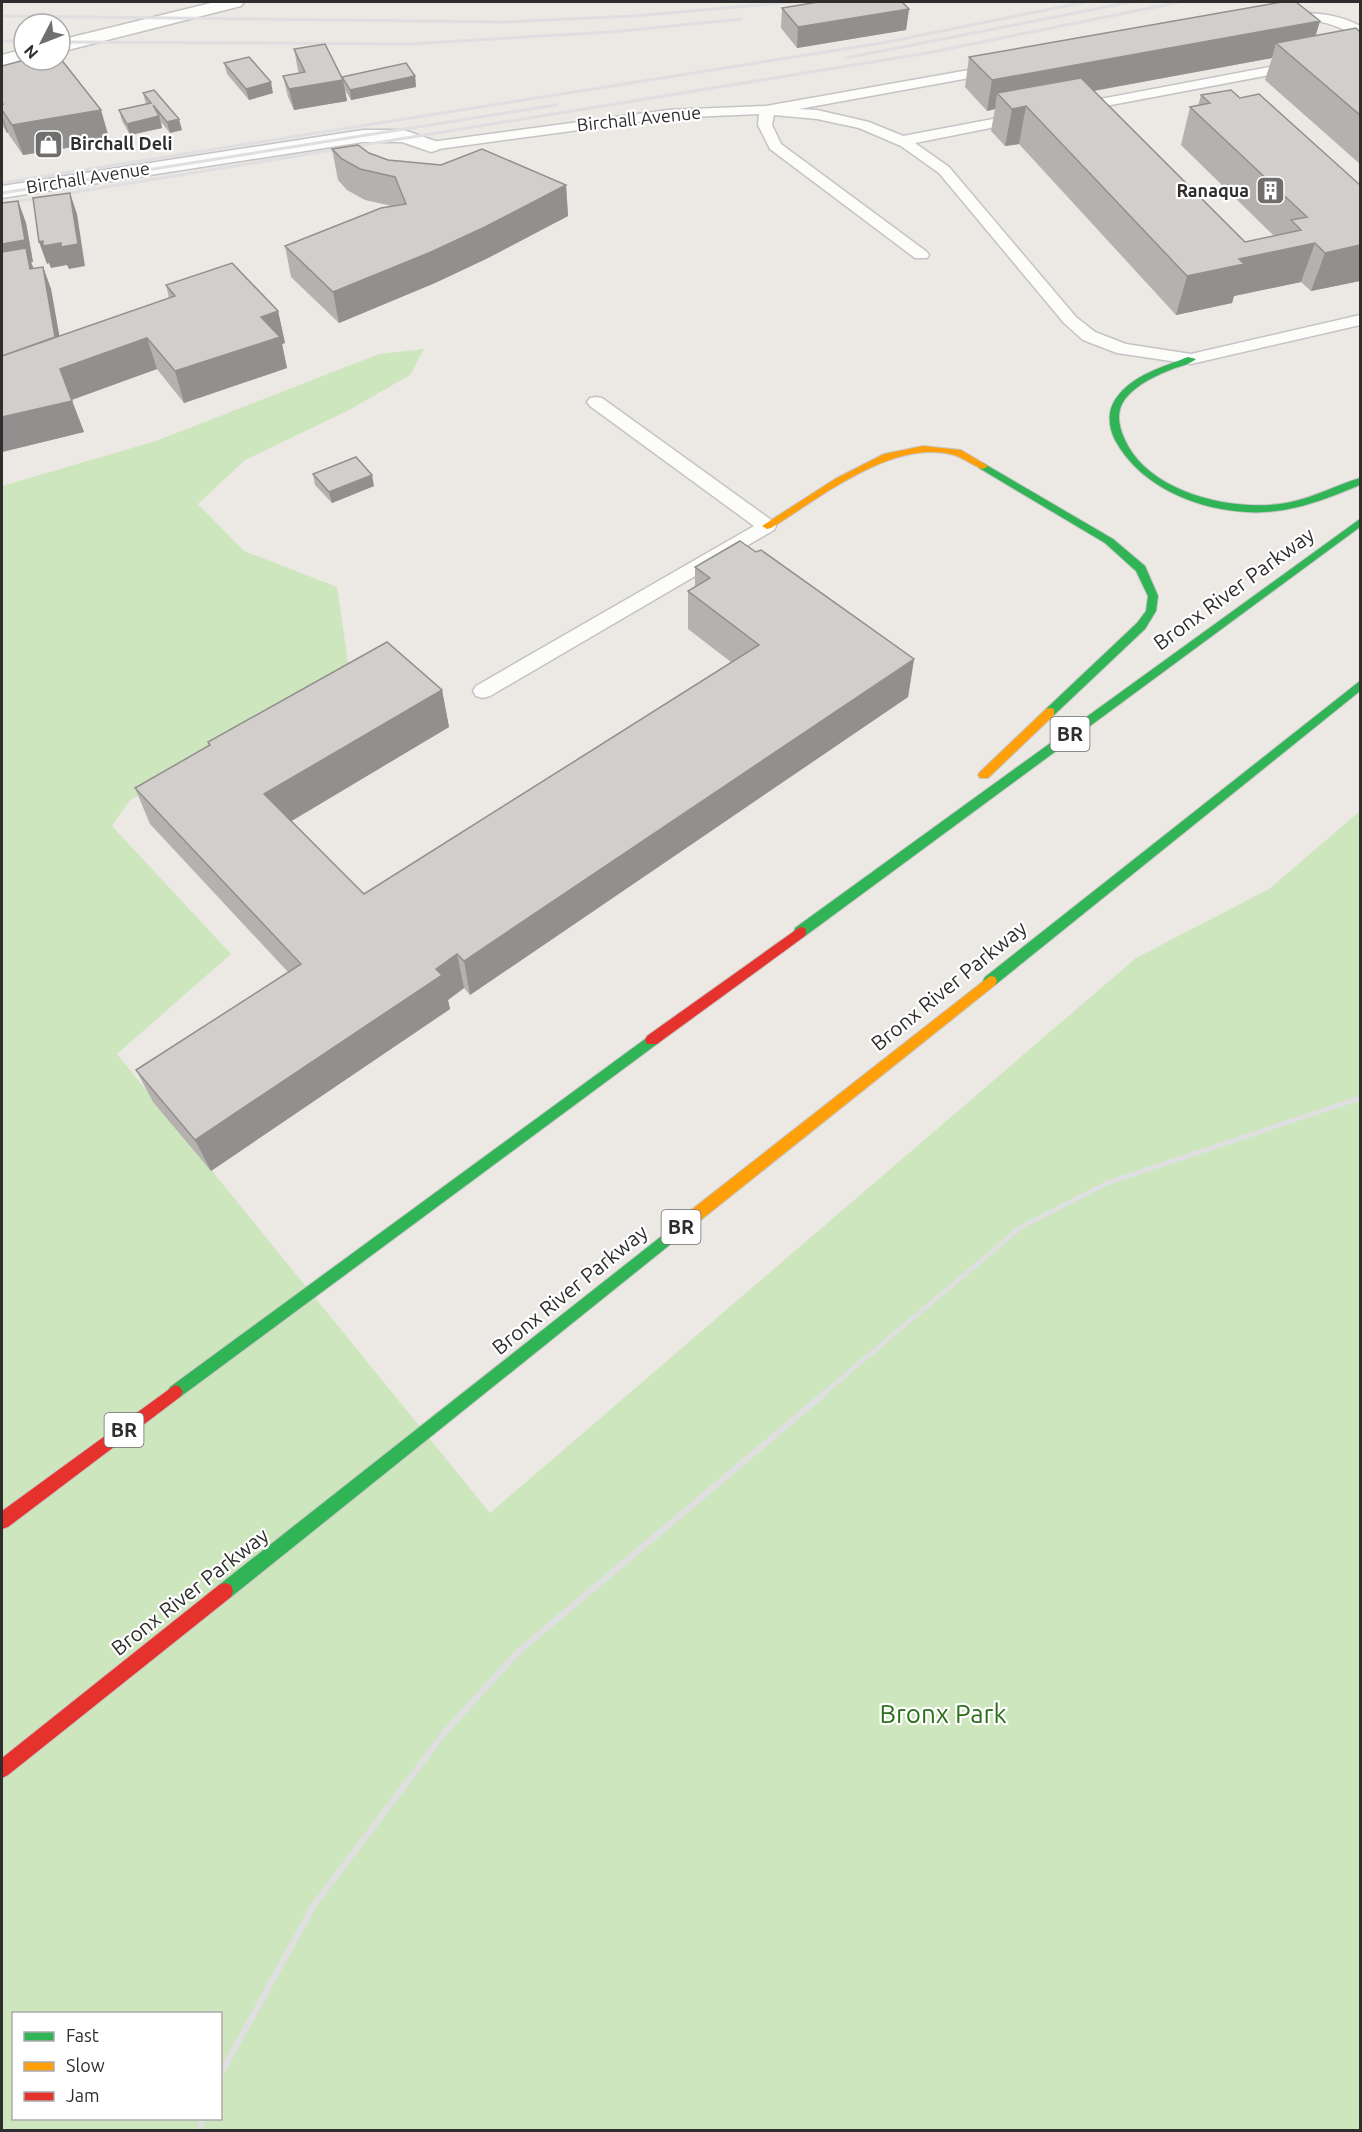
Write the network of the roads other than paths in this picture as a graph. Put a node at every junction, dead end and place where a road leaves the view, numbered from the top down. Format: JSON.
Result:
{"nodes":[{"id":1,"x":235,"y":2,"type":"edge"},
{"id":2,"x":1360,"y":17,"type":"edge"},
{"id":3,"x":1267,"y":20,"type":"edge"},
{"id":4,"x":1343,"y":23,"type":"junction"},
{"id":5,"x":1360,"y":31,"type":"edge"},
{"id":6,"x":72,"y":43,"type":"edge"},
{"id":7,"x":1360,"y":54,"type":"edge"},
{"id":8,"x":1016,"y":66,"type":"edge"},
{"id":9,"x":1218,"y":81,"type":"junction"},
{"id":10,"x":1236,"y":96,"type":"edge"},
{"id":11,"x":1091,"y":104,"type":"junction"},
{"id":12,"x":767,"y":110,"type":"junction"},
{"id":13,"x":1057,"y":111,"type":"edge"},
{"id":14,"x":1035,"y":115,"type":"edge"},
{"id":15,"x":1107,"y":120,"type":"edge"},
{"id":16,"x":901,"y":141,"type":"junction"},
{"id":17,"x":431,"y":146,"type":"joint"},
{"id":18,"x":2,"y":192,"type":"edge"},
{"id":19,"x":921,"y":255,"type":"dead end"},
{"id":20,"x":1360,"y":320,"type":"edge"},
{"id":21,"x":1191,"y":359,"type":"junction"},
{"id":22,"x":596,"y":402,"type":"dead end"},
{"id":23,"x":1360,"y":481,"type":"edge"},
{"id":24,"x":1360,"y":522,"type":"edge"},
{"id":25,"x":767,"y":526,"type":"junction"},
{"id":26,"x":1360,"y":685,"type":"edge"},
{"id":27,"x":483,"y":691,"type":"dead end"},
{"id":28,"x":977,"y":781,"type":"dead end"},
{"id":29,"x":960,"y":797,"type":"dead end"},
{"id":30,"x":884,"y":869,"type":"junction"},
{"id":31,"x":2,"y":1521,"type":"edge"},
{"id":32,"x":2,"y":1769,"type":"edge"}],
"edges":[{"from":1,"to":6,"type":"street"},
{"from":2,"to":4,"type":"lane"},
{"from":3,"to":4,"type":"lane"},
{"from":4,"to":5,"type":"lane"},
{"from":7,"to":9,"type":"lane"},
{"from":8,"to":12,"type":"lane"},
{"from":9,"to":10,"type":"lane"},
{"from":9,"to":11,"type":"lane"},
{"from":11,"to":13,"type":"lane"},
{"from":11,"to":15,"type":"lane"},
{"from":12,"to":16,"type":"lane","name":"Birchall Avenue"},
{"from":12,"to":17,"type":"lane","name":"Birchall Avenue"},
{"from":12,"to":19,"type":"lane"},
{"from":14,"to":16,"type":"lane"},
{"from":16,"to":21,"type":"lane","name":"Birchall Avenue"},
{"from":17,"to":18,"type":"street","name":"Birchall Avenue"},
{"from":20,"to":21,"type":"lane"},
{"from":21,"to":23,"type":"highway"},
{"from":22,"to":25,"type":"lane"},
{"from":24,"to":30,"type":"highway","name":"Bronx River Parkway","number":"BR"},
{"from":25,"to":27,"type":"lane"},
{"from":25,"to":28,"type":"highway"},
{"from":26,"to":32,"type":"highway","name":"Bronx River Parkway","number":"BR"},
{"from":29,"to":30,"type":"highway"},
{"from":30,"to":31,"type":"highway","name":"Bronx River Parkway","number":"BR"}]}
